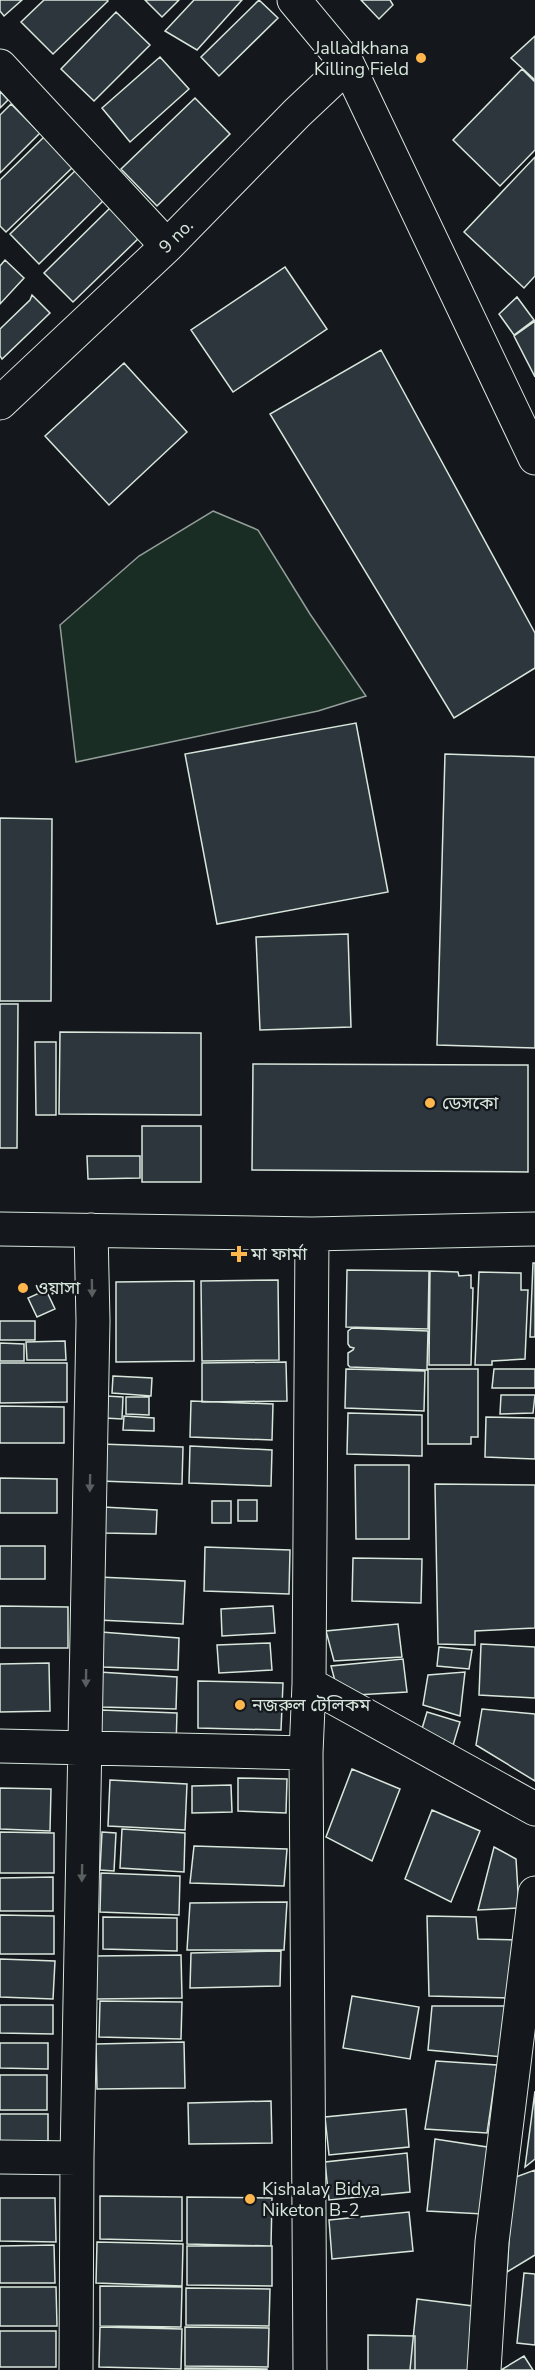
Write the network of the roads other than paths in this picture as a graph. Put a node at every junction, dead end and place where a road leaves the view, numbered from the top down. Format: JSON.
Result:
{"nodes":[{"id":1,"x":294,"y":0,"type":"edge"},
{"id":2,"x":348,"y":65,"type":"junction"},
{"id":3,"x":0,"y":66,"type":"edge"},
{"id":4,"x":167,"y":246,"type":"junction"},
{"id":5,"x":2,"y":398,"type":"edge"},
{"id":6,"x":535,"y":458,"type":"edge"},
{"id":7,"x":0,"y":1229,"type":"edge"},
{"id":8,"x":535,"y":1229,"type":"edge"},
{"id":9,"x":91,"y":1230,"type":"junction"},
{"id":10,"x":312,"y":1234,"type":"junction"},
{"id":11,"x":309,"y":1684,"type":"junction"},
{"id":12,"x":0,"y":1746,"type":"edge"},
{"id":13,"x":85,"y":1748,"type":"junction"},
{"id":14,"x":306,"y":1753,"type":"junction"},
{"id":15,"x":535,"y":1809,"type":"edge"},
{"id":16,"x":535,"y":1893,"type":"edge"},
{"id":17,"x":0,"y":2157,"type":"edge"},
{"id":18,"x":77,"y":2158,"type":"junction"},
{"id":19,"x":76,"y":2370,"type":"edge"},
{"id":20,"x":310,"y":2370,"type":"edge"},
{"id":21,"x":484,"y":2370,"type":"edge"}],
"edges":[{"from":1,"to":2,"type":"street"},
{"from":2,"to":4,"type":"street","name":"9 no."},
{"from":2,"to":6,"type":"street"},
{"from":3,"to":4,"type":"street"},
{"from":4,"to":5,"type":"street","name":"9 no."},
{"from":7,"to":9,"type":"street"},
{"from":8,"to":10,"type":"street"},
{"from":9,"to":10,"type":"street"},
{"from":9,"to":13,"type":"street","one_way":true},
{"from":10,"to":11,"type":"street"},
{"from":11,"to":14,"type":"street"},
{"from":11,"to":15,"type":"street"},
{"from":12,"to":13,"type":"street"},
{"from":13,"to":14,"type":"street"},
{"from":13,"to":18,"type":"street","one_way":true},
{"from":14,"to":20,"type":"street"},
{"from":16,"to":21,"type":"street"},
{"from":17,"to":18,"type":"street"},
{"from":18,"to":19,"type":"street"}]}
